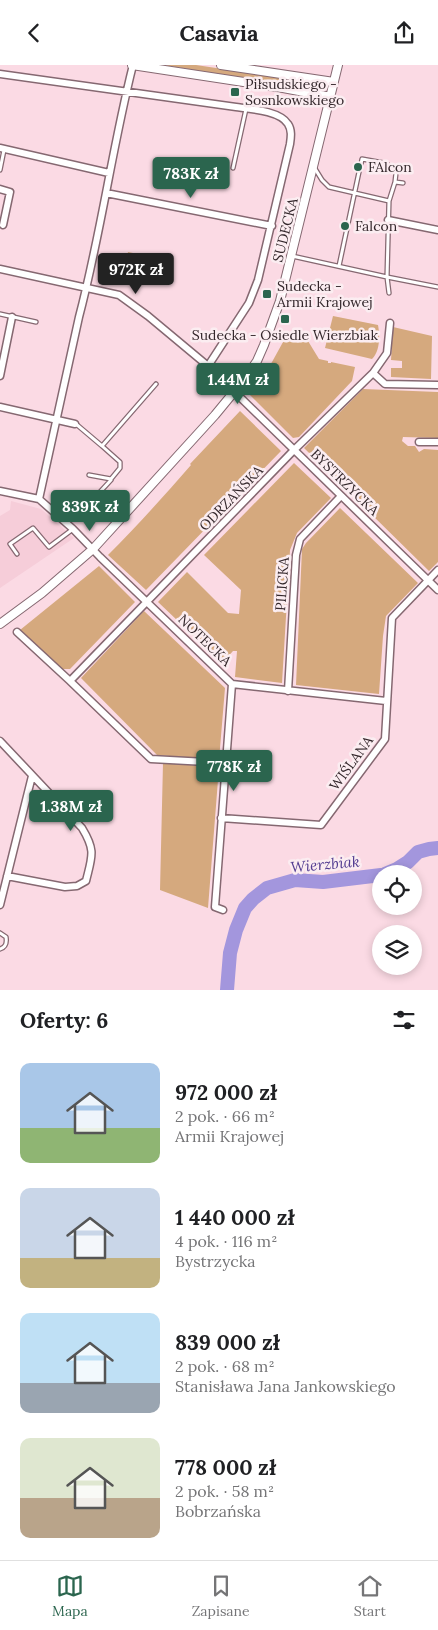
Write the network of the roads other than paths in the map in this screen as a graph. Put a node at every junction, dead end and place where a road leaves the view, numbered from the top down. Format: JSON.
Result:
{"nodes":[{"id":1,"x":133,"y":65,"type":"edge"},
{"id":2,"x":221,"y":65,"type":"edge"},
{"id":3,"x":338,"y":65,"type":"edge"},
{"id":4,"x":0,"y":74,"type":"edge"},
{"id":5,"x":334,"y":82,"type":"junction"},
{"id":6,"x":127,"y":91,"type":"junction"},
{"id":7,"x":331,"y":97,"type":"junction"},
{"id":8,"x":246,"y":108,"type":"junction"},
{"id":9,"x":2,"y":149,"type":"edge"},
{"id":10,"x":361,"y":164,"type":"dead end"},
{"id":11,"x":312,"y":165,"type":"junction"},
{"id":12,"x":233,"y":168,"type":"dead end"},
{"id":13,"x":0,"y":170,"type":"edge"},
{"id":14,"x":360,"y":172,"type":"dead end"},
{"id":15,"x":109,"y":173,"type":"junction"},
{"id":16,"x":395,"y":182,"type":"junction"},
{"id":17,"x":403,"y":183,"type":"dead end"},
{"id":18,"x":0,"y":189,"type":"edge"},
{"id":19,"x":106,"y":193,"type":"junction"},
{"id":20,"x":355,"y":194,"type":"junction"},
{"id":21,"x":389,"y":201,"type":"junction"},
{"id":22,"x":388,"y":220,"type":"junction"},
{"id":23,"x":3,"y":225,"type":"dead end"},
{"id":24,"x":272,"y":227,"type":"junction"},
{"id":25,"x":438,"y":229,"type":"edge"},
{"id":26,"x":291,"y":256,"type":"junction"},
{"id":27,"x":339,"y":266,"type":"junction"},
{"id":28,"x":0,"y":269,"type":"edge"},
{"id":29,"x":386,"y":277,"type":"junction"},
{"id":30,"x":438,"y":287,"type":"edge"},
{"id":31,"x":87,"y":288,"type":"junction"},
{"id":32,"x":389,"y":293,"type":"dead end"},
{"id":33,"x":0,"y":314,"type":"edge"},
{"id":34,"x":12,"y":317,"type":"junction"},
{"id":35,"x":36,"y":322,"type":"dead end"},
{"id":36,"x":390,"y":323,"type":"dead end"},
{"id":37,"x":208,"y":367,"type":"junction"},
{"id":38,"x":373,"y":373,"type":"junction"},
{"id":39,"x":0,"y":376,"type":"edge"},
{"id":40,"x":156,"y":384,"type":"dead end"},
{"id":41,"x":438,"y":385,"type":"edge"},
{"id":42,"x":234,"y":392,"type":"junction"},
{"id":43,"x":0,"y":407,"type":"edge"},
{"id":44,"x":57,"y":420,"type":"junction"},
{"id":45,"x":75,"y":424,"type":"joint"},
{"id":46,"x":419,"y":442,"type":"dead end"},
{"id":47,"x":438,"y":442,"type":"edge"},
{"id":48,"x":102,"y":446,"type":"junction"},
{"id":49,"x":294,"y":451,"type":"junction"},
{"id":50,"x":89,"y":475,"type":"dead end"},
{"id":51,"x":111,"y":479,"type":"junction"},
{"id":52,"x":0,"y":491,"type":"edge"},
{"id":53,"x":99,"y":493,"type":"dead end"},
{"id":54,"x":341,"y":495,"type":"junction"},
{"id":55,"x":39,"y":499,"type":"junction"},
{"id":56,"x":74,"y":529,"type":"junction"},
{"id":57,"x":93,"y":549,"type":"junction"},
{"id":58,"x":17,"y":554,"type":"dead end"},
{"id":59,"x":438,"y":570,"type":"edge"},
{"id":60,"x":428,"y":580,"type":"junction"},
{"id":61,"x":438,"y":590,"type":"edge"},
{"id":62,"x":147,"y":601,"type":"junction"},
{"id":63,"x":0,"y":624,"type":"edge"},
{"id":64,"x":17,"y":632,"type":"dead end"},
{"id":65,"x":70,"y":681,"type":"junction"},
{"id":66,"x":232,"y":684,"type":"junction"},
{"id":67,"x":288,"y":691,"type":"junction"},
{"id":68,"x":386,"y":701,"type":"junction"},
{"id":69,"x":0,"y":741,"type":"edge"},
{"id":70,"x":225,"y":763,"type":"junction"},
{"id":71,"x":32,"y":776,"type":"junction"},
{"id":72,"x":221,"y":819,"type":"junction"},
{"id":73,"x":7,"y":876,"type":"junction"},
{"id":74,"x":0,"y":905,"type":"edge"},
{"id":75,"x":224,"y":910,"type":"dead end"},
{"id":76,"x":0,"y":933,"type":"edge"},
{"id":77,"x":0,"y":949,"type":"edge"}],
"edges":[{"from":1,"to":6,"type":"street"},
{"from":1,"to":7,"type":"street"},
{"from":2,"to":5,"type":"street"},
{"from":3,"to":5,"type":"street","name":"SUDECKA"},
{"from":4,"to":6,"type":"street"},
{"from":5,"to":7,"type":"street","name":"SUDECKA"},
{"from":6,"to":8,"type":"street"},
{"from":6,"to":15,"type":"street"},
{"from":7,"to":11,"type":"street","name":"SUDECKA"},
{"from":8,"to":12,"type":"lane"},
{"from":8,"to":24,"type":"street"},
{"from":9,"to":13,"type":"lane"},
{"from":9,"to":15,"type":"street"},
{"from":10,"to":16,"type":"lane"},
{"from":11,"to":20,"type":"lane"},
{"from":11,"to":26,"type":"street","name":"SUDECKA"},
{"from":14,"to":20,"type":"lane"},
{"from":15,"to":19,"type":"street"},
{"from":16,"to":17,"type":"lane"},
{"from":16,"to":21,"type":"lane"},
{"from":18,"to":23,"type":"street"},
{"from":19,"to":24,"type":"street"},
{"from":19,"to":31,"type":"street"},
{"from":20,"to":21,"type":"lane"},
{"from":20,"to":27,"type":"lane"},
{"from":21,"to":22,"type":"lane"},
{"from":22,"to":25,"type":"street"},
{"from":22,"to":29,"type":"lane"},
{"from":24,"to":37,"type":"street"},
{"from":26,"to":27,"type":"lane"},
{"from":26,"to":42,"type":"street","name":"SUDECKA"},
{"from":27,"to":29,"type":"lane"},
{"from":28,"to":31,"type":"street","name":"BYSTRZYCKA"},
{"from":29,"to":30,"type":"lane"},
{"from":29,"to":32,"type":"lane"},
{"from":31,"to":37,"type":"street","name":"BYSTRZYCKA"},
{"from":31,"to":44,"type":"street"},
{"from":33,"to":34,"type":"lane"},
{"from":34,"to":35,"type":"lane"},
{"from":34,"to":39,"type":"street"},
{"from":36,"to":38,"type":"street","name":"ODRZAŃSKA"},
{"from":37,"to":42,"type":"street","name":"BYSTRZYCKA"},
{"from":38,"to":41,"type":"street"},
{"from":38,"to":49,"type":"street","name":"ODRZAŃSKA"},
{"from":40,"to":48,"type":"lane"},
{"from":42,"to":49,"type":"street","name":"BYSTRZYCKA"},
{"from":42,"to":57,"type":"street","name":"SUDECKA"},
{"from":43,"to":44,"type":"street"},
{"from":44,"to":45,"type":"street"},
{"from":44,"to":55,"type":"street"},
{"from":45,"to":48,"type":"lane"},
{"from":46,"to":47,"type":"street"},
{"from":48,"to":51,"type":"lane"},
{"from":49,"to":54,"type":"street","name":"BYSTRZYCKA"},
{"from":49,"to":62,"type":"street","name":"ODRZAŃSKA"},
{"from":50,"to":51,"type":"lane"},
{"from":51,"to":53,"type":"lane"},
{"from":52,"to":55,"type":"street"},
{"from":54,"to":60,"type":"street","name":"BYSTRZYCKA"},
{"from":54,"to":67,"type":"street","name":"PILICKA"},
{"from":55,"to":56,"type":"street","name":"NOTECKA"},
{"from":56,"to":57,"type":"street","name":"NOTECKA"},
{"from":56,"to":58,"type":"lane"},
{"from":57,"to":62,"type":"street","name":"NOTECKA"},
{"from":57,"to":63,"type":"street","name":"SUDECKA"},
{"from":59,"to":60,"type":"street","name":"WIŚLANA"},
{"from":60,"to":61,"type":"street","name":"BYSTRZYCKA"},
{"from":60,"to":68,"type":"street","name":"WIŚLANA"},
{"from":62,"to":65,"type":"street","name":"ODRZAŃSKA"},
{"from":62,"to":66,"type":"street","name":"NOTECKA"},
{"from":64,"to":65,"type":"street"},
{"from":65,"to":70,"type":"street"},
{"from":66,"to":67,"type":"street","name":"NOTECKA"},
{"from":66,"to":70,"type":"street"},
{"from":67,"to":68,"type":"street","name":"NOTECKA"},
{"from":68,"to":72,"type":"street","name":"WIŚLANA"},
{"from":69,"to":71,"type":"street"},
{"from":70,"to":72,"type":"street"},
{"from":71,"to":73,"type":"street"},
{"from":71,"to":73,"type":"street"},
{"from":72,"to":75,"type":"street"},
{"from":73,"to":74,"type":"street"},
{"from":76,"to":77,"type":"lane"}]}
